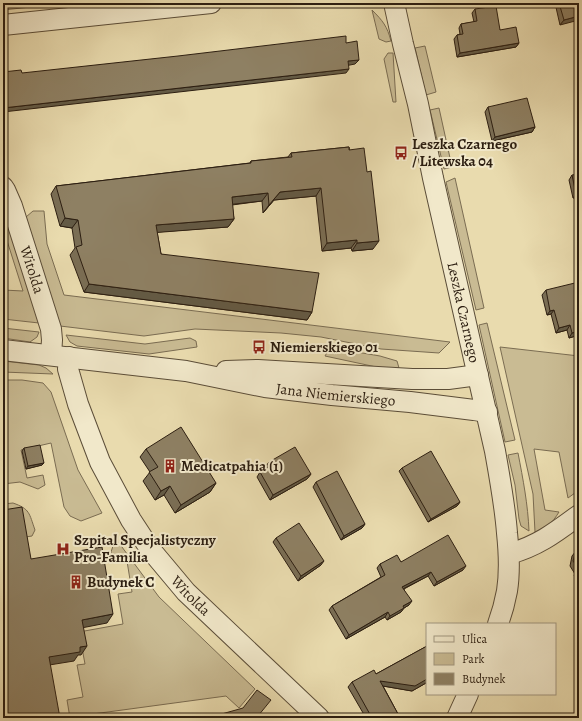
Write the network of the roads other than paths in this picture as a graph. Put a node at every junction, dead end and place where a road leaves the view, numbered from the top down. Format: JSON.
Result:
{"nodes":[{"id":1,"x":211,"y":3,"type":"edge"},
{"id":2,"x":394,"y":3,"type":"edge"},
{"id":3,"x":3,"y":25,"type":"edge"},
{"id":4,"x":3,"y":187,"type":"edge"},
{"id":5,"x":3,"y":350,"type":"edge"},
{"id":6,"x":60,"y":356,"type":"junction"},
{"id":7,"x":186,"y":371,"type":"junction"},
{"id":8,"x":478,"y":375,"type":"junction"},
{"id":9,"x":487,"y":412,"type":"junction"},
{"id":10,"x":579,"y":515,"type":"edge"},
{"id":11,"x":509,"y":554,"type":"junction"},
{"id":12,"x":498,"y":623,"type":"edge"},
{"id":13,"x":468,"y":695,"type":"edge"},
{"id":14,"x":319,"y":718,"type":"edge"},
{"id":15,"x":457,"y":718,"type":"edge"}],
"edges":[{"from":1,"to":3,"type":"street"},
{"from":2,"to":8,"type":"street","name":"Leszka Czarnego"},
{"from":4,"to":6,"type":"street","name":"Witolda"},
{"from":5,"to":6,"type":"street","name":"Jana Niemierskiego"},
{"from":6,"to":7,"type":"street","name":"Jana Niemierskiego"},
{"from":6,"to":14,"type":"street","name":"Witolda"},
{"from":7,"to":8,"type":"street","name":"Jana Niemierskiego"},
{"from":7,"to":9,"type":"street","name":"Jana Niemierskiego"},
{"from":8,"to":9,"type":"street","name":"Leszka Czarnego"},
{"from":9,"to":11,"type":"street","name":"Leszka Czarnego"},
{"from":10,"to":11,"type":"street"},
{"from":11,"to":12,"type":"street","name":"Leszka Czarnego"},
{"from":13,"to":15,"type":"street"}]}
